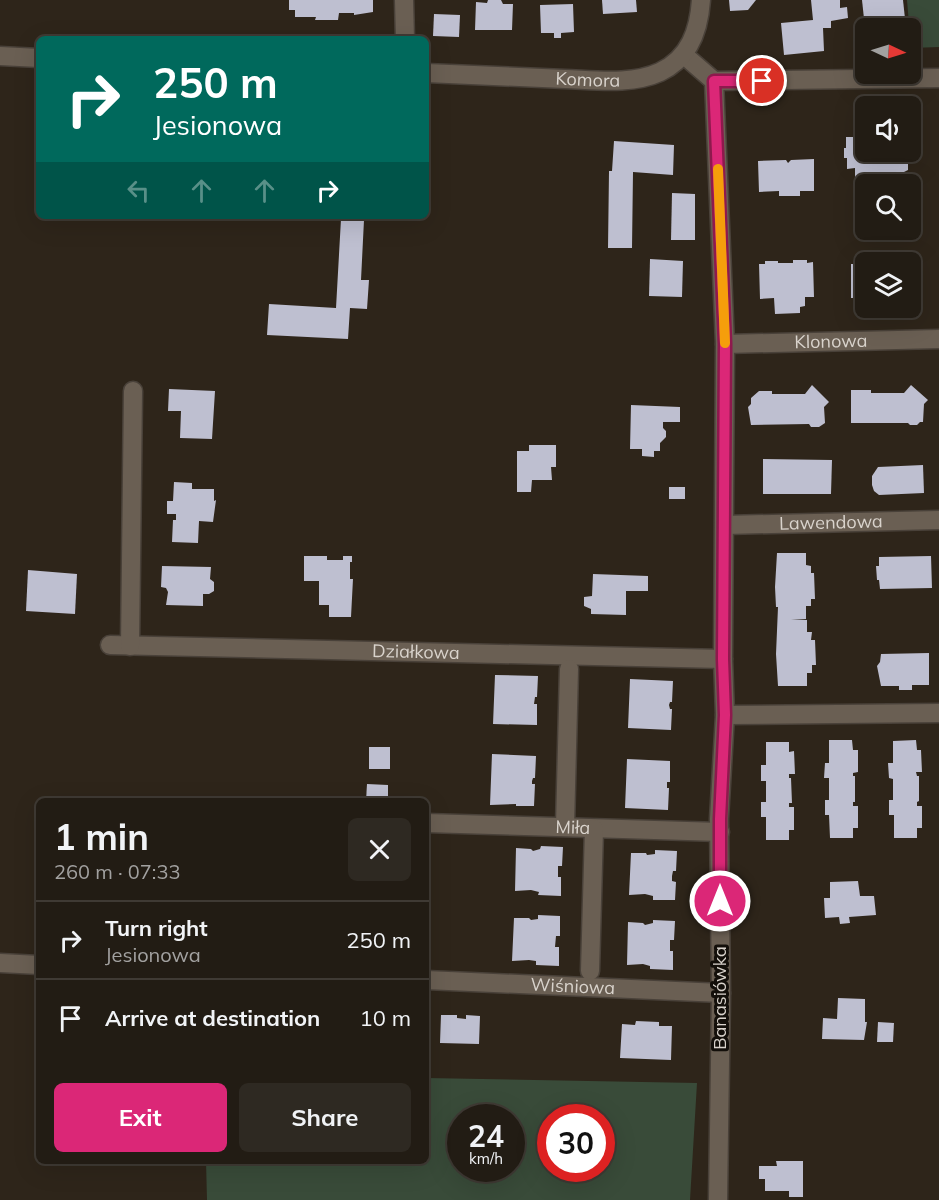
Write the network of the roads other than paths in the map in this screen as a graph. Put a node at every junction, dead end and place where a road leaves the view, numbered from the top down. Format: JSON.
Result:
{"nodes":[{"id":1,"x":404,"y":0,"type":"edge"},
{"id":2,"x":701,"y":0,"type":"edge"},
{"id":3,"x":405,"y":36,"type":"edge"},
{"id":4,"x":684,"y":55,"type":"junction"},
{"id":5,"x":0,"y":56,"type":"edge"},
{"id":6,"x":36,"y":58,"type":"edge"},
{"id":7,"x":429,"y":73,"type":"edge"},
{"id":8,"x":939,"y":78,"type":"edge"},
{"id":9,"x":714,"y":81,"type":"junction"},
{"id":10,"x":939,"y":339,"type":"edge"},
{"id":11,"x":725,"y":344,"type":"junction"},
{"id":12,"x":133,"y":391,"type":"dead end"},
{"id":13,"x":939,"y":520,"type":"edge"},
{"id":14,"x":724,"y":525,"type":"junction"},
{"id":15,"x":110,"y":645,"type":"dead end"},
{"id":16,"x":130,"y":646,"type":"junction"},
{"id":17,"x":723,"y":659,"type":"junction"},
{"id":18,"x":569,"y":669,"type":"dead end"},
{"id":19,"x":939,"y":713,"type":"edge"},
{"id":20,"x":725,"y":715,"type":"junction"},
{"id":21,"x":429,"y":823,"type":"edge"},
{"id":22,"x":565,"y":826,"type":"junction"},
{"id":23,"x":594,"y":829,"type":"junction"},
{"id":24,"x":720,"y":832,"type":"junction"},
{"id":25,"x":0,"y":963,"type":"edge"},
{"id":26,"x":36,"y":965,"type":"edge"},
{"id":27,"x":590,"y":971,"type":"dead end"},
{"id":28,"x":429,"y":981,"type":"edge"},
{"id":29,"x":721,"y":993,"type":"junction"},
{"id":30,"x":718,"y":1200,"type":"edge"}],
"edges":[{"from":1,"to":3,"type":"street"},
{"from":2,"to":4,"type":"street","name":"Komora"},
{"from":4,"to":7,"type":"street","name":"Komora"},
{"from":4,"to":9,"type":"street"},
{"from":5,"to":6,"type":"street"},
{"from":8,"to":9,"type":"street"},
{"from":9,"to":11,"type":"street","name":"Banasiówka"},
{"from":10,"to":11,"type":"street","name":"Klonowa"},
{"from":11,"to":14,"type":"street","name":"Banasiówka"},
{"from":12,"to":16,"type":"street"},
{"from":13,"to":14,"type":"street","name":"Lawendowa"},
{"from":14,"to":17,"type":"street","name":"Banasiówka"},
{"from":15,"to":16,"type":"street","name":"Działkowa"},
{"from":16,"to":17,"type":"street","name":"Działkowa"},
{"from":17,"to":20,"type":"street","name":"Banasiówka"},
{"from":18,"to":22,"type":"street"},
{"from":19,"to":20,"type":"street"},
{"from":20,"to":24,"type":"street","name":"Banasiówka"},
{"from":21,"to":22,"type":"street","name":"Miła"},
{"from":22,"to":23,"type":"street","name":"Miła"},
{"from":23,"to":24,"type":"street","name":"Miła"},
{"from":23,"to":27,"type":"street"},
{"from":24,"to":29,"type":"street","name":"Banasiówka"},
{"from":25,"to":26,"type":"street"},
{"from":28,"to":29,"type":"street","name":"Wiśniowa"},
{"from":29,"to":30,"type":"street","name":"Banasiówka"}]}
